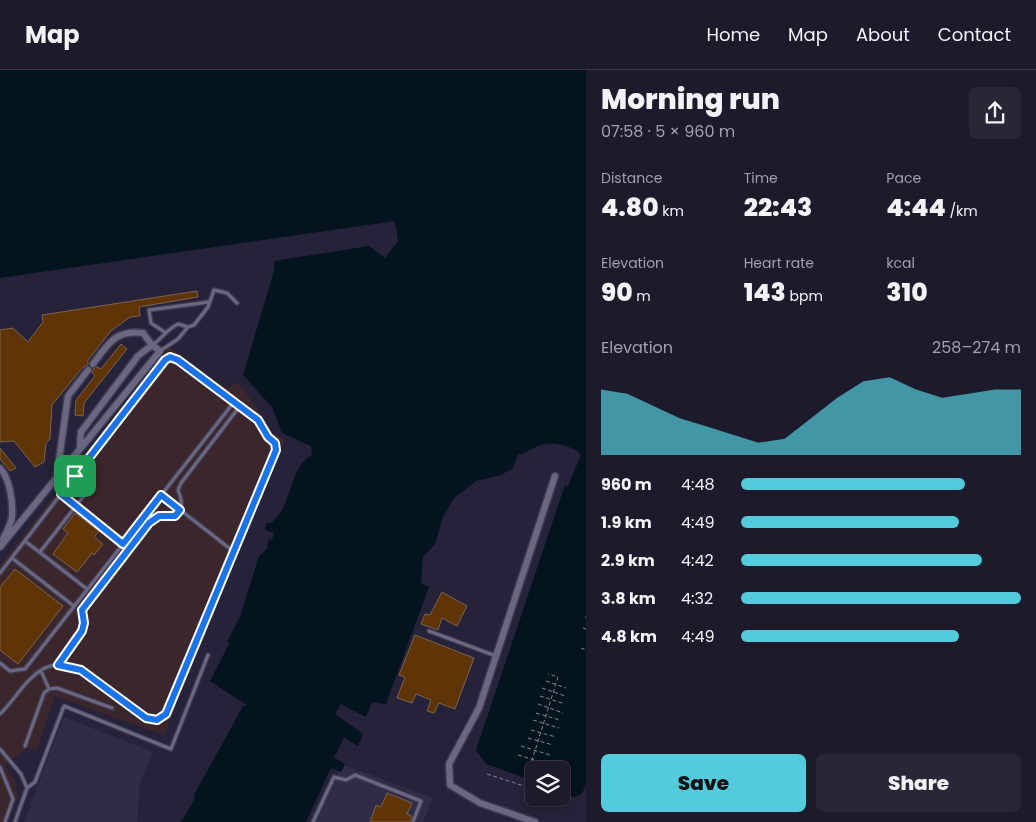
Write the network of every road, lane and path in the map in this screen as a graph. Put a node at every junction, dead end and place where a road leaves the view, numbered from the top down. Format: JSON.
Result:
{"nodes":[{"id":1,"x":209,"y":302,"type":"junction"},
{"id":2,"x":237,"y":303,"type":"dead end"},
{"id":3,"x":188,"y":327,"type":"junction"},
{"id":4,"x":166,"y":333,"type":"junction"},
{"id":5,"x":152,"y":345,"type":"junction"},
{"id":6,"x":160,"y":351,"type":"junction"},
{"id":7,"x":93,"y":364,"type":"dead end"},
{"id":8,"x":88,"y":370,"type":"dead end"},
{"id":9,"x":234,"y":402,"type":"junction"},
{"id":10,"x":240,"y":406,"type":"junction"},
{"id":11,"x":80,"y":446,"type":"junction"},
{"id":12,"x":0,"y":468,"type":"edge"},
{"id":13,"x":57,"y":475,"type":"junction"},
{"id":14,"x":555,"y":476,"type":"dead end"},
{"id":15,"x":90,"y":488,"type":"dead end"},
{"id":16,"x":61,"y":494,"type":"junction"},
{"id":17,"x":161,"y":495,"type":"junction"},
{"id":18,"x":76,"y":506,"type":"junction"},
{"id":19,"x":180,"y":510,"type":"junction"},
{"id":20,"x":25,"y":541,"type":"junction"},
{"id":21,"x":123,"y":544,"type":"junction"},
{"id":22,"x":0,"y":546,"type":"edge"},
{"id":23,"x":234,"y":551,"type":"junction"},
{"id":24,"x":40,"y":552,"type":"junction"},
{"id":25,"x":12,"y":558,"type":"junction"},
{"id":26,"x":0,"y":573,"type":"edge"},
{"id":27,"x":87,"y":589,"type":"junction"},
{"id":28,"x":74,"y":606,"type":"junction"},
{"id":29,"x":583,"y":628,"type":"dead end"},
{"id":30,"x":586,"y":629,"type":"edge"},
{"id":31,"x":429,"y":630,"type":"dead end"},
{"id":32,"x":581,"y":648,"type":"dead end"},
{"id":33,"x":586,"y":650,"type":"edge"},
{"id":34,"x":208,"y":655,"type":"dead end"},
{"id":35,"x":497,"y":656,"type":"junction"},
{"id":36,"x":0,"y":663,"type":"edge"},
{"id":37,"x":58,"y":665,"type":"junction"},
{"id":38,"x":41,"y":670,"type":"junction"},
{"id":39,"x":548,"y":674,"type":"dead end"},
{"id":40,"x":546,"y":681,"type":"dead end"},
{"id":41,"x":556,"y":684,"type":"junction"},
{"id":42,"x":542,"y":688,"type":"dead end"},
{"id":43,"x":566,"y":688,"type":"dead end"},
{"id":44,"x":49,"y":689,"type":"junction"},
{"id":45,"x":553,"y":692,"type":"junction"},
{"id":46,"x":540,"y":696,"type":"dead end"},
{"id":47,"x":565,"y":696,"type":"dead end"},
{"id":48,"x":551,"y":700,"type":"junction"},
{"id":49,"x":538,"y":704,"type":"dead end"},
{"id":50,"x":565,"y":704,"type":"dead end"},
{"id":51,"x":112,"y":708,"type":"dead end"},
{"id":52,"x":548,"y":708,"type":"junction"},
{"id":53,"x":536,"y":713,"type":"dead end"},
{"id":54,"x":563,"y":713,"type":"dead end"},
{"id":55,"x":0,"y":714,"type":"edge"},
{"id":56,"x":546,"y":716,"type":"junction"},
{"id":57,"x":533,"y":720,"type":"dead end"},
{"id":58,"x":560,"y":720,"type":"dead end"},
{"id":59,"x":544,"y":724,"type":"junction"},
{"id":60,"x":559,"y":728,"type":"dead end"},
{"id":61,"x":531,"y":730,"type":"dead end"},
{"id":62,"x":541,"y":732,"type":"junction"},
{"id":63,"x":556,"y":737,"type":"dead end"},
{"id":64,"x":528,"y":738,"type":"dead end"},
{"id":65,"x":538,"y":741,"type":"junction"},
{"id":66,"x":553,"y":745,"type":"dead end"},
{"id":67,"x":25,"y":746,"type":"dead end"},
{"id":68,"x":521,"y":746,"type":"dead end"},
{"id":69,"x":0,"y":749,"type":"edge"},
{"id":70,"x":536,"y":750,"type":"junction"},
{"id":71,"x":518,"y":755,"type":"dead end"},
{"id":72,"x":550,"y":755,"type":"dead end"},
{"id":73,"x":533,"y":759,"type":"junction"},
{"id":74,"x":539,"y":761,"type":"edge"},
{"id":75,"x":0,"y":767,"type":"edge"},
{"id":76,"x":487,"y":774,"type":"dead end"},
{"id":77,"x":27,"y":788,"type":"junction"},
{"id":78,"x":5,"y":822,"type":"edge"},
{"id":79,"x":15,"y":822,"type":"edge"},
{"id":80,"x":313,"y":822,"type":"edge"},
{"id":81,"x":413,"y":822,"type":"edge"},
{"id":82,"x":535,"y":822,"type":"edge"}],
"edges":[{"from":1,"to":2,"type":"lane"},
{"from":1,"to":3,"type":"lane"},
{"from":1,"to":4,"type":"lane"},
{"from":3,"to":4,"type":"lane"},
{"from":3,"to":6,"type":"lane"},
{"from":4,"to":5,"type":"lane"},
{"from":5,"to":6,"type":"street"},
{"from":5,"to":7,"type":"street"},
{"from":5,"to":11,"type":"street"},
{"from":6,"to":11,"type":"street"},
{"from":8,"to":13,"type":"street"},
{"from":9,"to":10,"type":"lane"},
{"from":9,"to":16,"type":"lane"},
{"from":9,"to":17,"type":"lane"},
{"from":10,"to":19,"type":"lane"},
{"from":10,"to":23,"type":"lane"},
{"from":11,"to":13,"type":"street"},
{"from":12,"to":22,"type":"street"},
{"from":13,"to":22,"type":"street"},
{"from":14,"to":35,"type":"street"},
{"from":15,"to":18,"type":"lane"},
{"from":16,"to":18,"type":"lane"},
{"from":16,"to":20,"type":"lane"},
{"from":17,"to":19,"type":"lane"},
{"from":17,"to":21,"type":"lane"},
{"from":18,"to":21,"type":"lane"},
{"from":18,"to":24,"type":"lane"},
{"from":19,"to":23,"type":"lane"},
{"from":19,"to":37,"type":"lane"},
{"from":20,"to":24,"type":"lane"},
{"from":20,"to":25,"type":"lane"},
{"from":21,"to":27,"type":"lane"},
{"from":23,"to":37,"type":"lane"},
{"from":24,"to":27,"type":"lane"},
{"from":25,"to":26,"type":"lane"},
{"from":25,"to":28,"type":"lane"},
{"from":27,"to":28,"type":"lane"},
{"from":28,"to":36,"type":"lane"},
{"from":29,"to":30,"type":"path"},
{"from":31,"to":35,"type":"lane"},
{"from":32,"to":33,"type":"path"},
{"from":34,"to":77,"type":"lane"},
{"from":35,"to":82,"type":"street"},
{"from":37,"to":38,"type":"lane"},
{"from":38,"to":44,"type":"lane"},
{"from":38,"to":55,"type":"lane"},
{"from":39,"to":41,"type":"path"},
{"from":40,"to":41,"type":"path"},
{"from":41,"to":43,"type":"path"},
{"from":41,"to":45,"type":"path"},
{"from":42,"to":45,"type":"path"},
{"from":44,"to":51,"type":"lane"},
{"from":44,"to":67,"type":"lane"},
{"from":45,"to":47,"type":"path"},
{"from":45,"to":48,"type":"path"},
{"from":46,"to":48,"type":"path"},
{"from":48,"to":50,"type":"path"},
{"from":48,"to":52,"type":"path"},
{"from":49,"to":52,"type":"path"},
{"from":52,"to":54,"type":"path"},
{"from":52,"to":56,"type":"path"},
{"from":53,"to":56,"type":"path"},
{"from":56,"to":58,"type":"path"},
{"from":56,"to":59,"type":"path"},
{"from":57,"to":59,"type":"path"},
{"from":59,"to":60,"type":"path"},
{"from":59,"to":62,"type":"path"},
{"from":61,"to":62,"type":"path"},
{"from":62,"to":63,"type":"path"},
{"from":62,"to":65,"type":"path"},
{"from":64,"to":65,"type":"path"},
{"from":65,"to":66,"type":"path"},
{"from":65,"to":70,"type":"path"},
{"from":68,"to":70,"type":"path"},
{"from":69,"to":77,"type":"lane"},
{"from":70,"to":72,"type":"path"},
{"from":70,"to":73,"type":"path"},
{"from":71,"to":73,"type":"path"},
{"from":73,"to":74,"type":"path"},
{"from":73,"to":76,"type":"path"},
{"from":75,"to":78,"type":"lane"},
{"from":77,"to":79,"type":"lane"},
{"from":80,"to":81,"type":"lane"}]}
